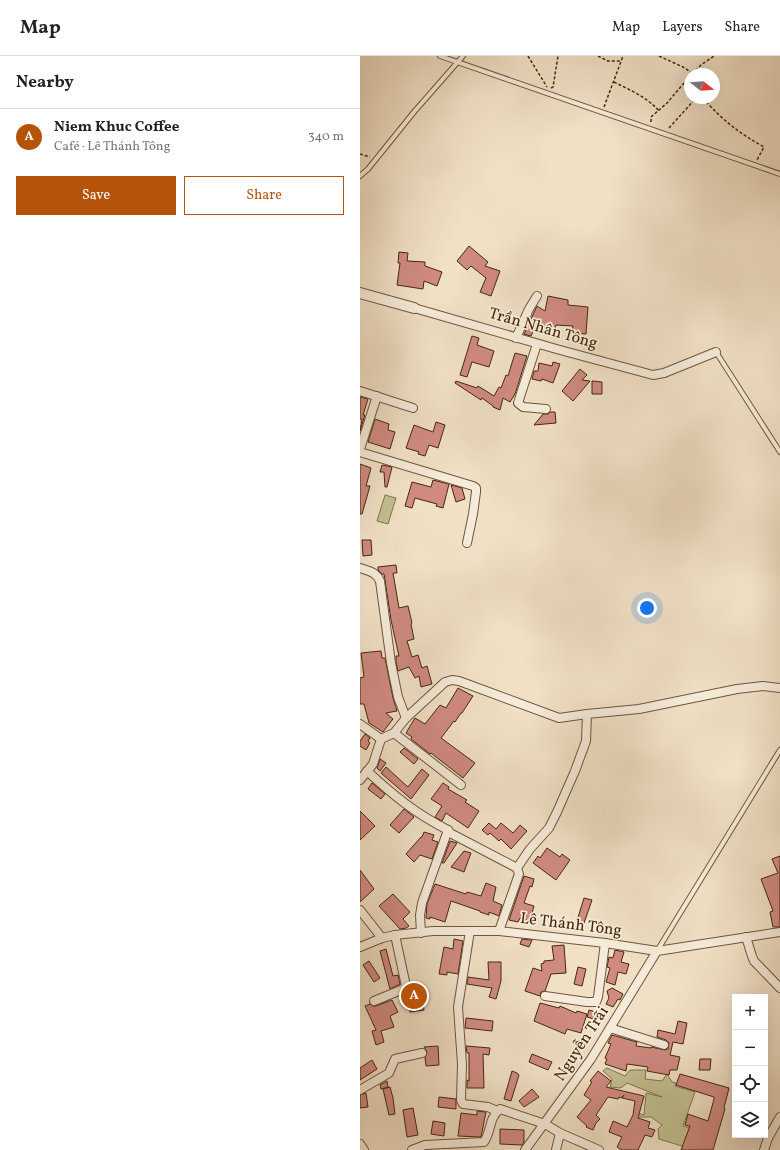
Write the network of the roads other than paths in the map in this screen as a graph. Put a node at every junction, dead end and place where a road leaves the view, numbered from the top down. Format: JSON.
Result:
{"nodes":[{"id":1,"x":440,"y":56,"type":"edge"},
{"id":2,"x":463,"y":56,"type":"edge"},
{"id":3,"x":458,"y":62,"type":"junction"},
{"id":4,"x":780,"y":174,"type":"edge"},
{"id":5,"x":360,"y":176,"type":"edge"},
{"id":6,"x":360,"y":293,"type":"edge"},
{"id":7,"x":537,"y":296,"type":"dead end"},
{"id":8,"x":414,"y":308,"type":"joint"},
{"id":9,"x":516,"y":338,"type":"junction"},
{"id":10,"x":537,"y":344,"type":"junction"},
{"id":11,"x":716,"y":352,"type":"joint"},
{"id":12,"x":360,"y":391,"type":"edge"},
{"id":13,"x":377,"y":396,"type":"junction"},
{"id":14,"x":413,"y":408,"type":"dead end"},
{"id":15,"x":546,"y":409,"type":"dead end"},
{"id":16,"x":360,"y":449,"type":"edge"},
{"id":17,"x":360,"y":452,"type":"edge"},
{"id":18,"x":780,"y":452,"type":"edge"},
{"id":19,"x":466,"y":543,"type":"dead end"},
{"id":20,"x":360,"y":568,"type":"edge"},
{"id":21,"x":780,"y":688,"type":"edge"},
{"id":22,"x":587,"y":714,"type":"junction"},
{"id":23,"x":406,"y":718,"type":"junction"},
{"id":24,"x":360,"y":724,"type":"edge"},
{"id":25,"x":394,"y":734,"type":"junction"},
{"id":26,"x":381,"y":739,"type":"junction"},
{"id":27,"x":780,"y":750,"type":"edge"},
{"id":28,"x":367,"y":771,"type":"junction"},
{"id":29,"x":360,"y":780,"type":"edge"},
{"id":30,"x":461,"y":785,"type":"dead end"},
{"id":31,"x":448,"y":830,"type":"junction"},
{"id":32,"x":517,"y":868,"type":"junction"},
{"id":33,"x":360,"y":910,"type":"edge"},
{"id":34,"x":470,"y":931,"type":"junction"},
{"id":35,"x":499,"y":931,"type":"junction"},
{"id":36,"x":780,"y":932,"type":"edge"},
{"id":37,"x":421,"y":933,"type":"junction"},
{"id":38,"x":395,"y":935,"type":"junction"},
{"id":39,"x":746,"y":937,"type":"junction"},
{"id":40,"x":382,"y":938,"type":"junction"},
{"id":41,"x":605,"y":943,"type":"junction"},
{"id":42,"x":360,"y":947,"type":"edge"},
{"id":43,"x":657,"y":951,"type":"junction"},
{"id":44,"x":780,"y":988,"type":"edge"},
{"id":45,"x":545,"y":996,"type":"dead end"},
{"id":46,"x":374,"y":1001,"type":"dead end"},
{"id":47,"x":610,"y":1028,"type":"junction"},
{"id":48,"x":664,"y":1045,"type":"dead end"},
{"id":49,"x":422,"y":1053,"type":"dead end"},
{"id":50,"x":360,"y":1090,"type":"edge"},
{"id":51,"x":497,"y":1111,"type":"junction"},
{"id":52,"x":780,"y":1117,"type":"edge"},
{"id":53,"x":545,"y":1124,"type":"junction"},
{"id":54,"x":560,"y":1133,"type":"junction"},
{"id":55,"x":360,"y":1144,"type":"edge"},
{"id":56,"x":364,"y":1150,"type":"edge"},
{"id":57,"x":412,"y":1150,"type":"edge"},
{"id":58,"x":525,"y":1150,"type":"edge"},
{"id":59,"x":556,"y":1150,"type":"edge"},
{"id":60,"x":599,"y":1150,"type":"edge"},
{"id":61,"x":764,"y":1150,"type":"edge"}],
"edges":[{"from":1,"to":3,"type":"lane"},
{"from":2,"to":3,"type":"lane"},
{"from":3,"to":4,"type":"lane"},
{"from":3,"to":5,"type":"lane"},
{"from":6,"to":8,"type":"street","name":"Trần Nhân Tông"},
{"from":7,"to":9,"type":"street"},
{"from":8,"to":9,"type":"street","name":"Trần Nhân Tông"},
{"from":9,"to":10,"type":"street","name":"Trần Nhân Tông"},
{"from":10,"to":11,"type":"street","name":"Trần Nhân Tông"},
{"from":10,"to":15,"type":"street"},
{"from":11,"to":18,"type":"lane"},
{"from":12,"to":13,"type":"street"},
{"from":13,"to":14,"type":"street"},
{"from":13,"to":16,"type":"street"},
{"from":17,"to":19,"type":"street"},
{"from":20,"to":23,"type":"street"},
{"from":21,"to":22,"type":"street"},
{"from":22,"to":23,"type":"street"},
{"from":22,"to":32,"type":"street"},
{"from":23,"to":25,"type":"street"},
{"from":24,"to":26,"type":"street"},
{"from":25,"to":26,"type":"street"},
{"from":25,"to":30,"type":"street"},
{"from":26,"to":28,"type":"street"},
{"from":27,"to":43,"type":"lane"},
{"from":28,"to":29,"type":"street"},
{"from":28,"to":31,"type":"street"},
{"from":31,"to":32,"type":"street"},
{"from":31,"to":37,"type":"street"},
{"from":32,"to":35,"type":"street"},
{"from":33,"to":40,"type":"street"},
{"from":34,"to":35,"type":"street","name":"Lê Thánh Tông"},
{"from":34,"to":37,"type":"street","name":"Lê Thánh Tông"},
{"from":34,"to":51,"type":"street"},
{"from":35,"to":41,"type":"street","name":"Lê Thánh Tông"},
{"from":36,"to":39,"type":"street","name":"Lê Thánh Tông"},
{"from":37,"to":38,"type":"street","name":"Lê Thánh Tông"},
{"from":38,"to":40,"type":"street","name":"Lê Thánh Tông"},
{"from":38,"to":46,"type":"street"},
{"from":39,"to":43,"type":"street","name":"Lê Thánh Tông"},
{"from":39,"to":44,"type":"street"},
{"from":40,"to":42,"type":"street","name":"Lê Thánh Tông"},
{"from":41,"to":43,"type":"street","name":"Lê Thánh Tông"},
{"from":41,"to":45,"type":"street"},
{"from":43,"to":47,"type":"street","name":"Nguyễn Trãi"},
{"from":47,"to":48,"type":"street"},
{"from":47,"to":53,"type":"street","name":"Nguyễn Trãi"},
{"from":49,"to":50,"type":"street"},
{"from":51,"to":53,"type":"street"},
{"from":51,"to":57,"type":"street"},
{"from":52,"to":61,"type":"street"},
{"from":53,"to":54,"type":"street"},
{"from":53,"to":58,"type":"street","name":"Nguyễn Trãi"},
{"from":54,"to":59,"type":"street"},
{"from":54,"to":60,"type":"street"},
{"from":55,"to":56,"type":"street"}]}
